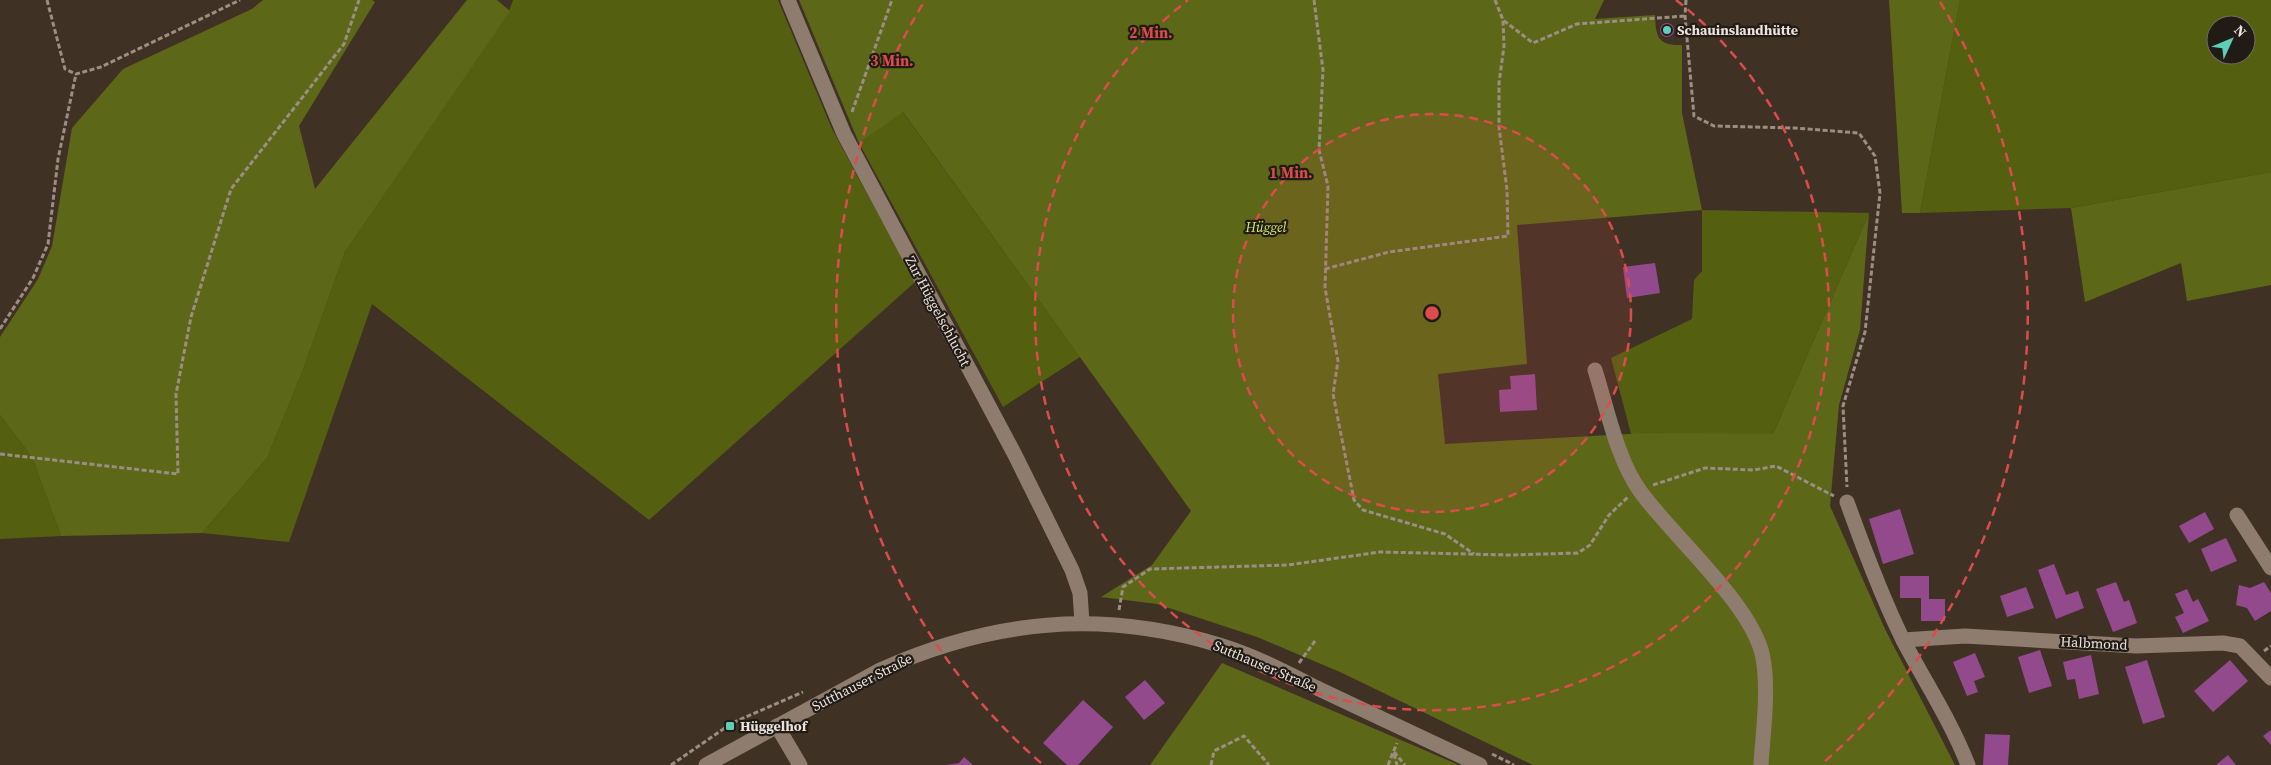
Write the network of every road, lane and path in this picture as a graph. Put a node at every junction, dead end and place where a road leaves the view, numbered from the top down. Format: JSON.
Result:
{"nodes":[{"id":1,"x":47,"y":0,"type":"edge"},
{"id":2,"x":240,"y":0,"type":"edge"},
{"id":3,"x":359,"y":0,"type":"edge"},
{"id":4,"x":788,"y":0,"type":"edge"},
{"id":5,"x":892,"y":0,"type":"edge"},
{"id":6,"x":1314,"y":0,"type":"edge"},
{"id":7,"x":1495,"y":0,"type":"edge"},
{"id":8,"x":1686,"y":0,"type":"edge"},
{"id":9,"x":1685,"y":16,"type":"junction"},
{"id":10,"x":1503,"y":20,"type":"junction"},
{"id":11,"x":76,"y":74,"type":"junction"},
{"id":12,"x":844,"y":134,"type":"junction"},
{"id":13,"x":1325,"y":269,"type":"junction"},
{"id":14,"x":0,"y":329,"type":"edge"},
{"id":15,"x":1595,"y":370,"type":"dead end"},
{"id":16,"x":0,"y":454,"type":"edge"},
{"id":17,"x":1639,"y":489,"type":"junction"},
{"id":18,"x":1847,"y":502,"type":"junction"},
{"id":19,"x":2237,"y":515,"type":"dead end"},
{"id":20,"x":1475,"y":555,"type":"junction"},
{"id":21,"x":2271,"y":568,"type":"edge"},
{"id":22,"x":1118,"y":611,"type":"dead end"},
{"id":23,"x":1082,"y":623,"type":"junction"},
{"id":24,"x":1903,"y":640,"type":"junction"},
{"id":25,"x":1315,"y":641,"type":"dead end"},
{"id":26,"x":1298,"y":663,"type":"dead end"},
{"id":27,"x":2271,"y":678,"type":"edge"},
{"id":28,"x":767,"y":708,"type":"dead end"},
{"id":29,"x":777,"y":726,"type":"junction"},
{"id":30,"x":1394,"y":751,"type":"junction"},
{"id":31,"x":670,"y":765,"type":"edge"},
{"id":32,"x":706,"y":765,"type":"edge"},
{"id":33,"x":800,"y":765,"type":"edge"},
{"id":34,"x":1211,"y":765,"type":"edge"},
{"id":35,"x":1269,"y":765,"type":"edge"},
{"id":36,"x":1388,"y":765,"type":"edge"},
{"id":37,"x":1397,"y":765,"type":"edge"},
{"id":38,"x":1404,"y":765,"type":"edge"},
{"id":39,"x":1480,"y":765,"type":"edge"},
{"id":40,"x":1761,"y":765,"type":"edge"},
{"id":41,"x":1968,"y":765,"type":"edge"}],
"edges":[{"from":1,"to":11,"type":"path"},
{"from":2,"to":11,"type":"path"},
{"from":3,"to":16,"type":"path"},
{"from":4,"to":12,"type":"street","name":"Zur Hüggelschlucht"},
{"from":5,"to":12,"type":"path"},
{"from":6,"to":13,"type":"path"},
{"from":7,"to":10,"type":"path"},
{"from":8,"to":9,"type":"path"},
{"from":9,"to":10,"type":"path"},
{"from":9,"to":18,"type":"path"},
{"from":10,"to":13,"type":"path"},
{"from":11,"to":14,"type":"path"},
{"from":12,"to":23,"type":"street","name":"Zur Hüggelschlucht"},
{"from":13,"to":20,"type":"path"},
{"from":15,"to":17,"type":"street"},
{"from":17,"to":18,"type":"path"},
{"from":17,"to":20,"type":"path"},
{"from":17,"to":40,"type":"street"},
{"from":18,"to":24,"type":"street"},
{"from":19,"to":21,"type":"street"},
{"from":20,"to":22,"type":"path"},
{"from":23,"to":29,"type":"street","name":"Sutthauser Straße"},
{"from":23,"to":39,"type":"street","name":"Sutthauser Straße"},
{"from":24,"to":27,"type":"street","name":"Halbmond"},
{"from":24,"to":41,"type":"street"},
{"from":25,"to":26,"type":"path"},
{"from":28,"to":31,"type":"path"},
{"from":29,"to":32,"type":"street","name":"Sutthauser Straße"},
{"from":29,"to":33,"type":"street"},
{"from":30,"to":36,"type":"path"},
{"from":30,"to":37,"type":"path"},
{"from":30,"to":38,"type":"path"},
{"from":34,"to":35,"type":"path"}]}
